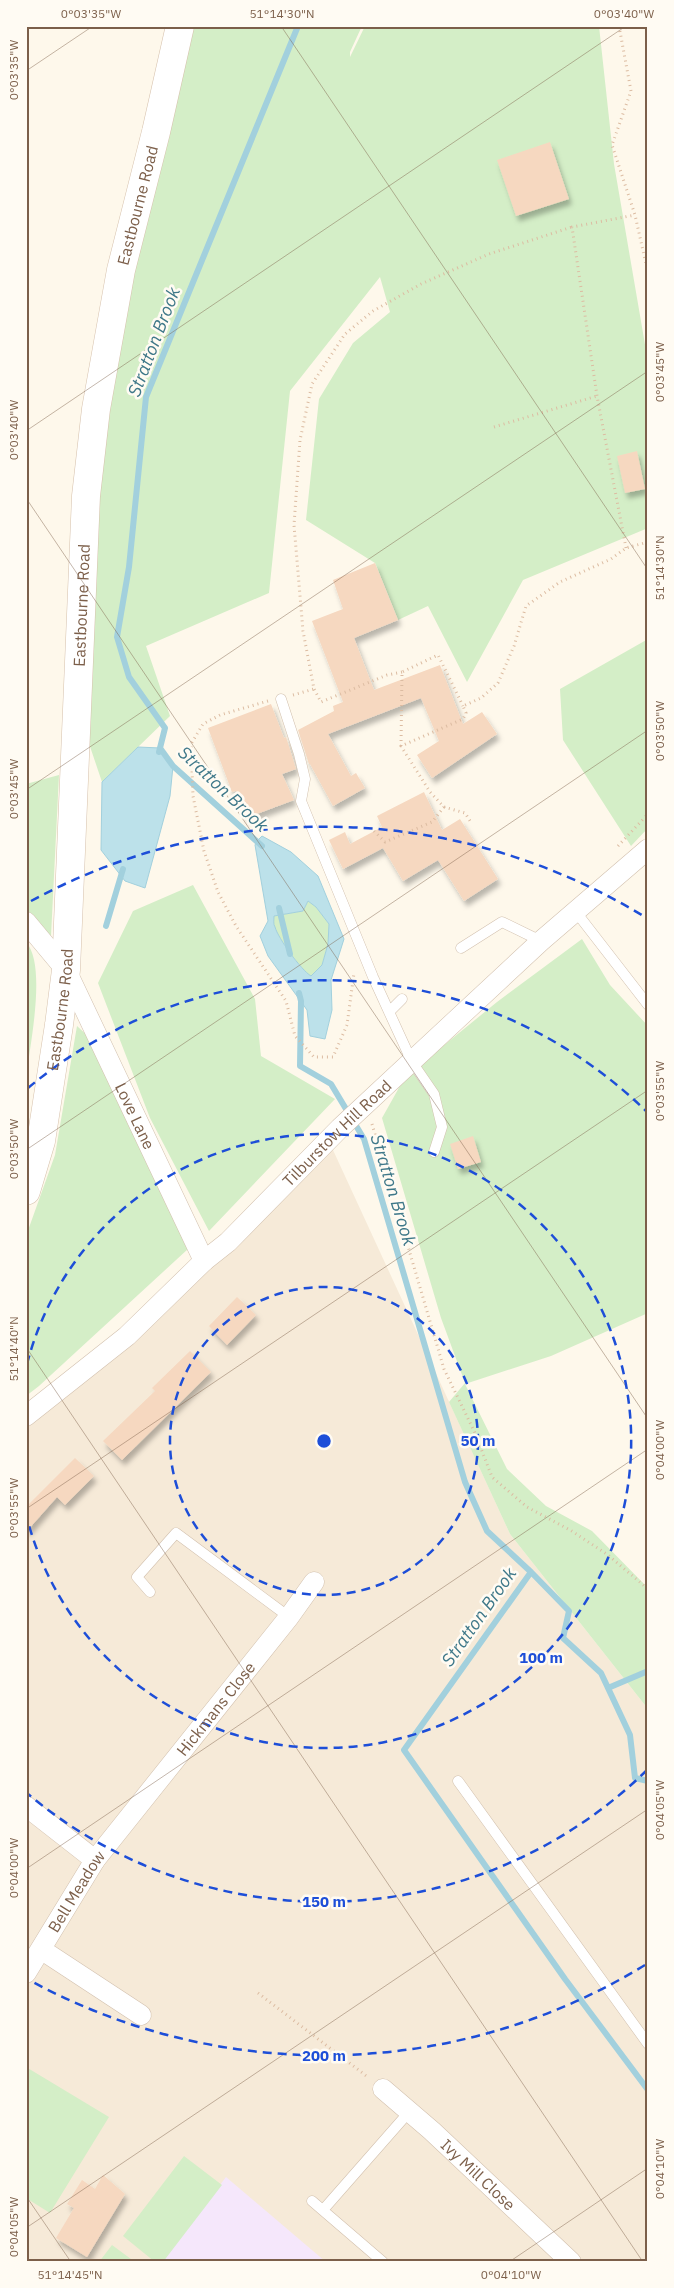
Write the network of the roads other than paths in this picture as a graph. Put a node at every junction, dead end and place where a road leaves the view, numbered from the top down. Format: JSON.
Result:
{"nodes":[{"id":1,"x":180,"y":26,"type":"edge"},
{"id":2,"x":281,"y":698,"type":"road end"},
{"id":3,"x":648,"y":849,"type":"edge"},
{"id":4,"x":576,"y":912,"type":"junction"},
{"id":5,"x":26,"y":922,"type":"edge"},
{"id":6,"x":541,"y":941,"type":"junction"},
{"id":7,"x":461,"y":948,"type":"dead end"},
{"id":8,"x":66,"y":970,"type":"junction"},
{"id":9,"x":402,"y":999,"type":"dead end"},
{"id":10,"x":648,"y":1005,"type":"edge"},
{"id":11,"x":389,"y":1012,"type":"junction"},
{"id":12,"x":412,"y":1062,"type":"junction"},
{"id":13,"x":434,"y":1152,"type":"dead end"},
{"id":14,"x":26,"y":1191,"type":"edge"},
{"id":15,"x":204,"y":1261,"type":"junction"},
{"id":16,"x":26,"y":1416,"type":"edge"},
{"id":17,"x":314,"y":1582,"type":"dead end"},
{"id":18,"x":150,"y":1592,"type":"dead end"},
{"id":19,"x":289,"y":1617,"type":"junction"},
{"id":20,"x":458,"y":1781,"type":"dead end"},
{"id":21,"x":26,"y":1806,"type":"edge"},
{"id":22,"x":115,"y":1834,"type":"joint"},
{"id":23,"x":95,"y":1860,"type":"junction"},
{"id":24,"x":42,"y":1950,"type":"junction"},
{"id":25,"x":26,"y":1973,"type":"edge"},
{"id":26,"x":141,"y":2015,"type":"dead end"},
{"id":27,"x":648,"y":2044,"type":"edge"},
{"id":28,"x":383,"y":2089,"type":"road end"},
{"id":29,"x":409,"y":2112,"type":"junction"},
{"id":30,"x":312,"y":2201,"type":"dead end"},
{"id":31,"x":323,"y":2210,"type":"junction"},
{"id":32,"x":383,"y":2262,"type":"edge"},
{"id":33,"x":571,"y":2262,"type":"edge"}],
"edges":[{"from":1,"to":8,"type":"main road","name":"Eastbourne Road"},
{"from":2,"to":11,"type":"lane"},
{"from":3,"to":4,"type":"street","name":"Tilburstow Hill Road"},
{"from":4,"to":6,"type":"street","name":"Tilburstow Hill Road"},
{"from":4,"to":10,"type":"lane"},
{"from":5,"to":8,"type":"street","name":"Love Lane"},
{"from":6,"to":7,"type":"lane"},
{"from":6,"to":12,"type":"street","name":"Tilburstow Hill Road"},
{"from":8,"to":14,"type":"main road","name":"Eastbourne Road"},
{"from":8,"to":15,"type":"street","name":"Love Lane"},
{"from":9,"to":11,"type":"lane"},
{"from":11,"to":12,"type":"lane"},
{"from":12,"to":13,"type":"lane"},
{"from":12,"to":15,"type":"street","name":"Tilburstow Hill Road"},
{"from":15,"to":16,"type":"street","name":"Tilburstow Hill Road"},
{"from":17,"to":19,"type":"street","name":"Hickmans Close"},
{"from":18,"to":19,"type":"lane"},
{"from":19,"to":22,"type":"street","name":"Hickmans Close"},
{"from":20,"to":27,"type":"lane"},
{"from":21,"to":23,"type":"street"},
{"from":22,"to":23,"type":"street","name":"Bell Meadow"},
{"from":23,"to":24,"type":"street","name":"Bell Meadow"},
{"from":24,"to":25,"type":"street","name":"Bell Meadow"},
{"from":24,"to":26,"type":"street","name":"Bell Meadow"},
{"from":28,"to":29,"type":"street","name":"Ivy Mill Close"},
{"from":29,"to":31,"type":"lane"},
{"from":29,"to":33,"type":"street","name":"Ivy Mill Close"},
{"from":30,"to":31,"type":"lane"},
{"from":31,"to":32,"type":"lane"}]}
